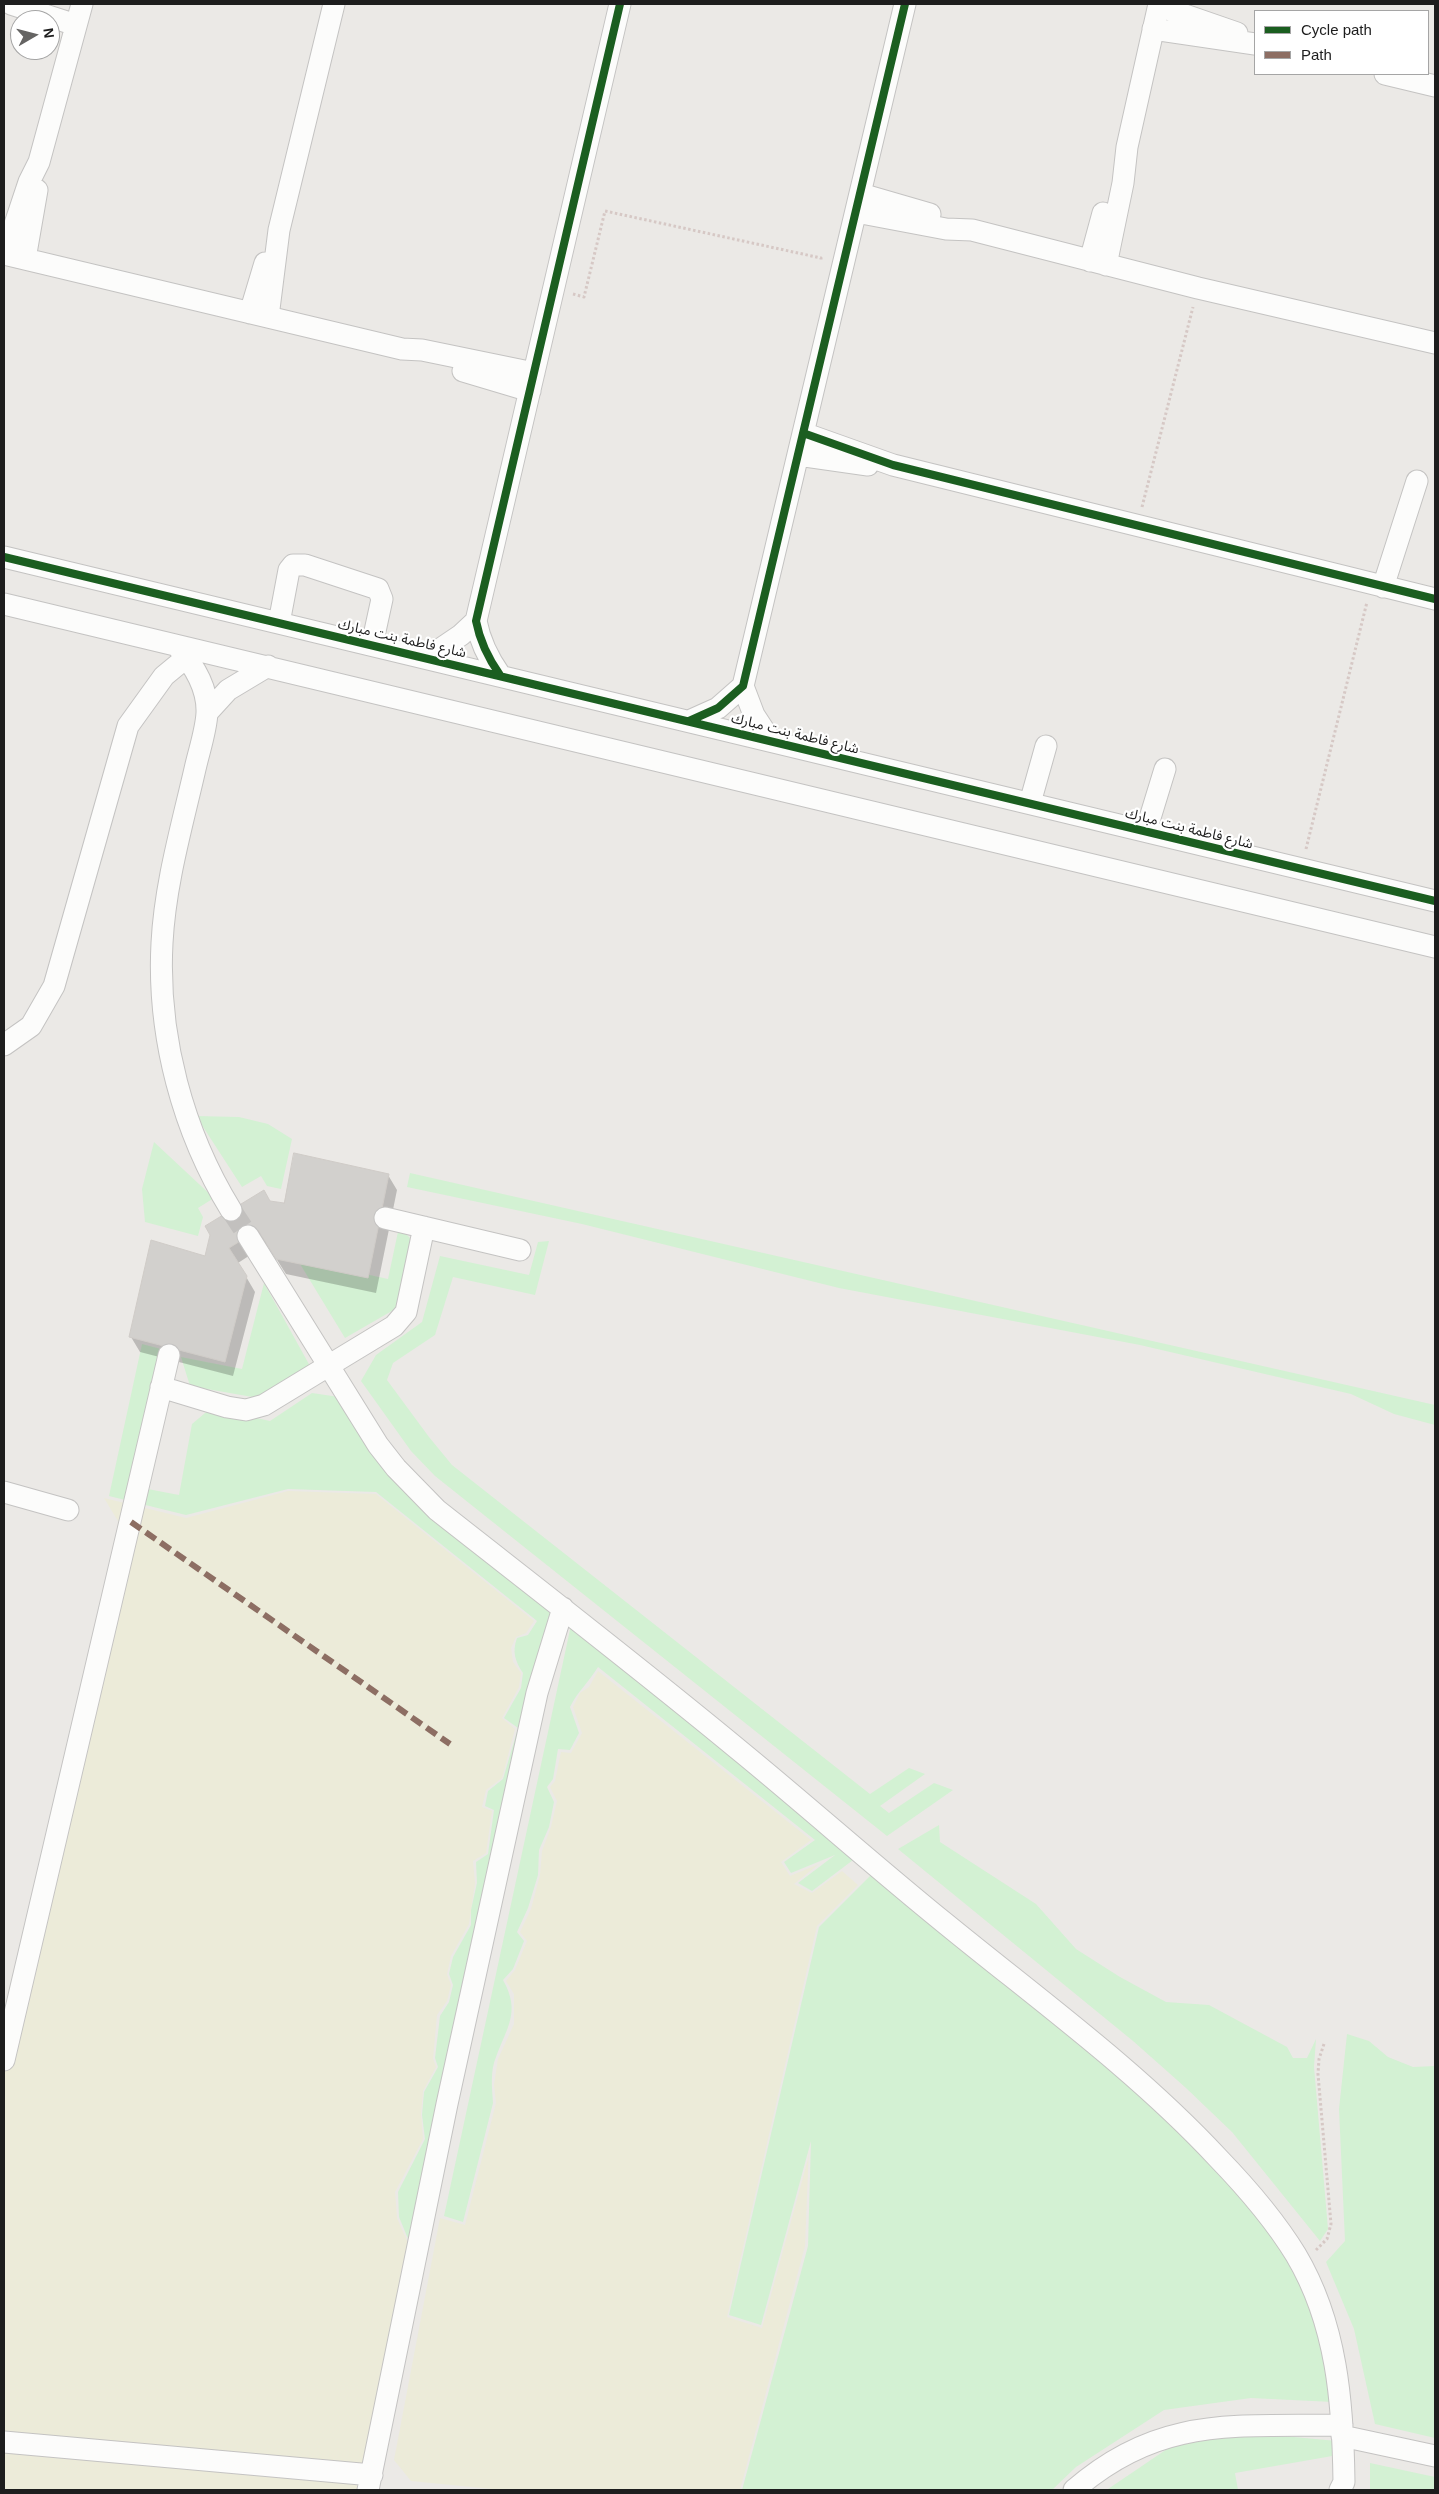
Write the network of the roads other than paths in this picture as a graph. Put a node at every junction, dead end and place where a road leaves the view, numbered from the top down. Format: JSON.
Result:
{"nodes":[{"id":1,"x":10,"y":4,"type":"edge"},
{"id":2,"x":334,"y":4,"type":"edge"},
{"id":3,"x":620,"y":4,"type":"edge"},
{"id":4,"x":905,"y":4,"type":"edge"},
{"id":5,"x":1159,"y":5,"type":"edge"},
{"id":6,"x":78,"y":9,"type":"edge"},
{"id":7,"x":1154,"y":29,"type":"junction"},
{"id":8,"x":1254,"y":40,"type":"edge"},
{"id":9,"x":1254,"y":44,"type":"edge"},
{"id":10,"x":1389,"y":75,"type":"edge"},
{"id":11,"x":1435,"y":86,"type":"edge"},
{"id":12,"x":39,"y":162,"type":"junction"},
{"id":13,"x":858,"y":203,"type":"junction"},
{"id":14,"x":4,"y":254,"type":"edge"},
{"id":15,"x":25,"y":259,"type":"junction"},
{"id":16,"x":1098,"y":263,"type":"junction"},
{"id":17,"x":259,"y":315,"type":"junction"},
{"id":18,"x":1435,"y":343,"type":"edge"},
{"id":19,"x":532,"y":382,"type":"junction"},
{"id":20,"x":803,"y":433,"type":"junction"},
{"id":21,"x":798,"y":455,"type":"junction"},
{"id":22,"x":893,"y":465,"type":"junction"},
{"id":23,"x":1417,"y":481,"type":"dead end"},
{"id":24,"x":4,"y":557,"type":"edge"},
{"id":25,"x":1383,"y":586,"type":"junction"},
{"id":26,"x":1435,"y":599,"type":"edge"},
{"id":27,"x":4,"y":604,"type":"edge"},
{"id":28,"x":476,"y":621,"type":"junction"},
{"id":29,"x":279,"y":623,"type":"junction"},
{"id":30,"x":372,"y":646,"type":"junction"},
{"id":31,"x":182,"y":651,"type":"junction"},
{"id":32,"x":427,"y":658,"type":"junction"},
{"id":33,"x":268,"y":666,"type":"junction"},
{"id":34,"x":500,"y":675,"type":"junction"},
{"id":35,"x":743,"y":686,"type":"junction"},
{"id":36,"x":207,"y":713,"type":"junction"},
{"id":37,"x":689,"y":721,"type":"junction"},
{"id":38,"x":771,"y":741,"type":"junction"},
{"id":39,"x":1046,"y":746,"type":"dead end"},
{"id":40,"x":1165,"y":769,"type":"dead end"},
{"id":41,"x":1030,"y":803,"type":"junction"},
{"id":42,"x":1146,"y":831,"type":"junction"},
{"id":43,"x":1435,"y":901,"type":"edge"},
{"id":44,"x":1435,"y":947,"type":"edge"},
{"id":45,"x":4,"y":1045,"type":"edge"},
{"id":46,"x":231,"y":1210,"type":"tunnel mouth"},
{"id":47,"x":385,"y":1218,"type":"dead end"},
{"id":48,"x":424,"y":1227,"type":"junction"},
{"id":49,"x":248,"y":1236,"type":"tunnel mouth"},
{"id":50,"x":520,"y":1250,"type":"dead end"},
{"id":51,"x":169,"y":1355,"type":"dead end"},
{"id":52,"x":328,"y":1366,"type":"junction"},
{"id":53,"x":161,"y":1387,"type":"junction"},
{"id":54,"x":4,"y":1492,"type":"edge"},
{"id":55,"x":68,"y":1510,"type":"dead end"},
{"id":56,"x":563,"y":1608,"type":"junction"},
{"id":57,"x":4,"y":2060,"type":"edge"},
{"id":58,"x":1342,"y":2430,"type":"junction"},
{"id":59,"x":4,"y":2442,"type":"edge"},
{"id":60,"x":1435,"y":2456,"type":"edge"},
{"id":61,"x":370,"y":2482,"type":"edge"},
{"id":62,"x":1074,"y":2490,"type":"edge"},
{"id":63,"x":1340,"y":2490,"type":"edge"}],
"edges":[{"from":1,"to":6,"type":"street"},
{"from":2,"to":17,"type":"street"},
{"from":3,"to":19,"type":"street"},
{"from":4,"to":13,"type":"street"},
{"from":5,"to":7,"type":"street"},
{"from":5,"to":8,"type":"street"},
{"from":6,"to":12,"type":"street"},
{"from":7,"to":9,"type":"street"},
{"from":7,"to":16,"type":"street"},
{"from":10,"to":11,"type":"street"},
{"from":12,"to":14,"type":"street"},
{"from":12,"to":15,"type":"street"},
{"from":13,"to":16,"type":"street"},
{"from":13,"to":20,"type":"street"},
{"from":14,"to":15,"type":"street"},
{"from":15,"to":17,"type":"street"},
{"from":16,"to":18,"type":"street"},
{"from":17,"to":19,"type":"street"},
{"from":19,"to":28,"type":"street"},
{"from":20,"to":21,"type":"street"},
{"from":20,"to":22,"type":"street"},
{"from":21,"to":22,"type":"street"},
{"from":21,"to":35,"type":"street"},
{"from":22,"to":25,"type":"street"},
{"from":23,"to":25,"type":"street"},
{"from":24,"to":29,"type":"street","name":"شارع فاطمة بنت مبارك"},
{"from":25,"to":26,"type":"street"},
{"from":27,"to":31,"type":"street"},
{"from":28,"to":32,"type":"street"},
{"from":28,"to":34,"type":"street"},
{"from":29,"to":30,"type":"street","name":"شارع فاطمة بنت مبارك"},
{"from":29,"to":30,"type":"street"},
{"from":30,"to":32,"type":"street","name":"شارع فاطمة بنت مبارك"},
{"from":31,"to":33,"type":"street"},
{"from":31,"to":36,"type":"street"},
{"from":31,"to":45,"type":"street"},
{"from":32,"to":34,"type":"street","name":"شارع فاطمة بنت مبارك"},
{"from":33,"to":36,"type":"street"},
{"from":33,"to":44,"type":"street"},
{"from":34,"to":37,"type":"street","name":"شارع فاطمة بنت مبارك"},
{"from":35,"to":37,"type":"street"},
{"from":35,"to":38,"type":"street"},
{"from":36,"to":46,"type":"street"},
{"from":37,"to":38,"type":"street","name":"شارع فاطمة بنت مبارك"},
{"from":38,"to":41,"type":"street","name":"شارع فاطمة بنت مبارك"},
{"from":39,"to":41,"type":"street"},
{"from":40,"to":42,"type":"street"},
{"from":41,"to":42,"type":"street","name":"شارع فاطمة بنت مبارك"},
{"from":42,"to":43,"type":"street","name":"شارع فاطمة بنت مبارك"},
{"from":47,"to":48,"type":"street"},
{"from":48,"to":50,"type":"street"},
{"from":48,"to":52,"type":"street"},
{"from":49,"to":52,"type":"street"},
{"from":51,"to":53,"type":"street"},
{"from":52,"to":53,"type":"street"},
{"from":52,"to":56,"type":"street"},
{"from":53,"to":57,"type":"street"},
{"from":54,"to":55,"type":"street"},
{"from":56,"to":58,"type":"street"},
{"from":56,"to":61,"type":"street"},
{"from":58,"to":60,"type":"street"},
{"from":58,"to":62,"type":"street"},
{"from":58,"to":63,"type":"street"},
{"from":59,"to":61,"type":"street"}]}
